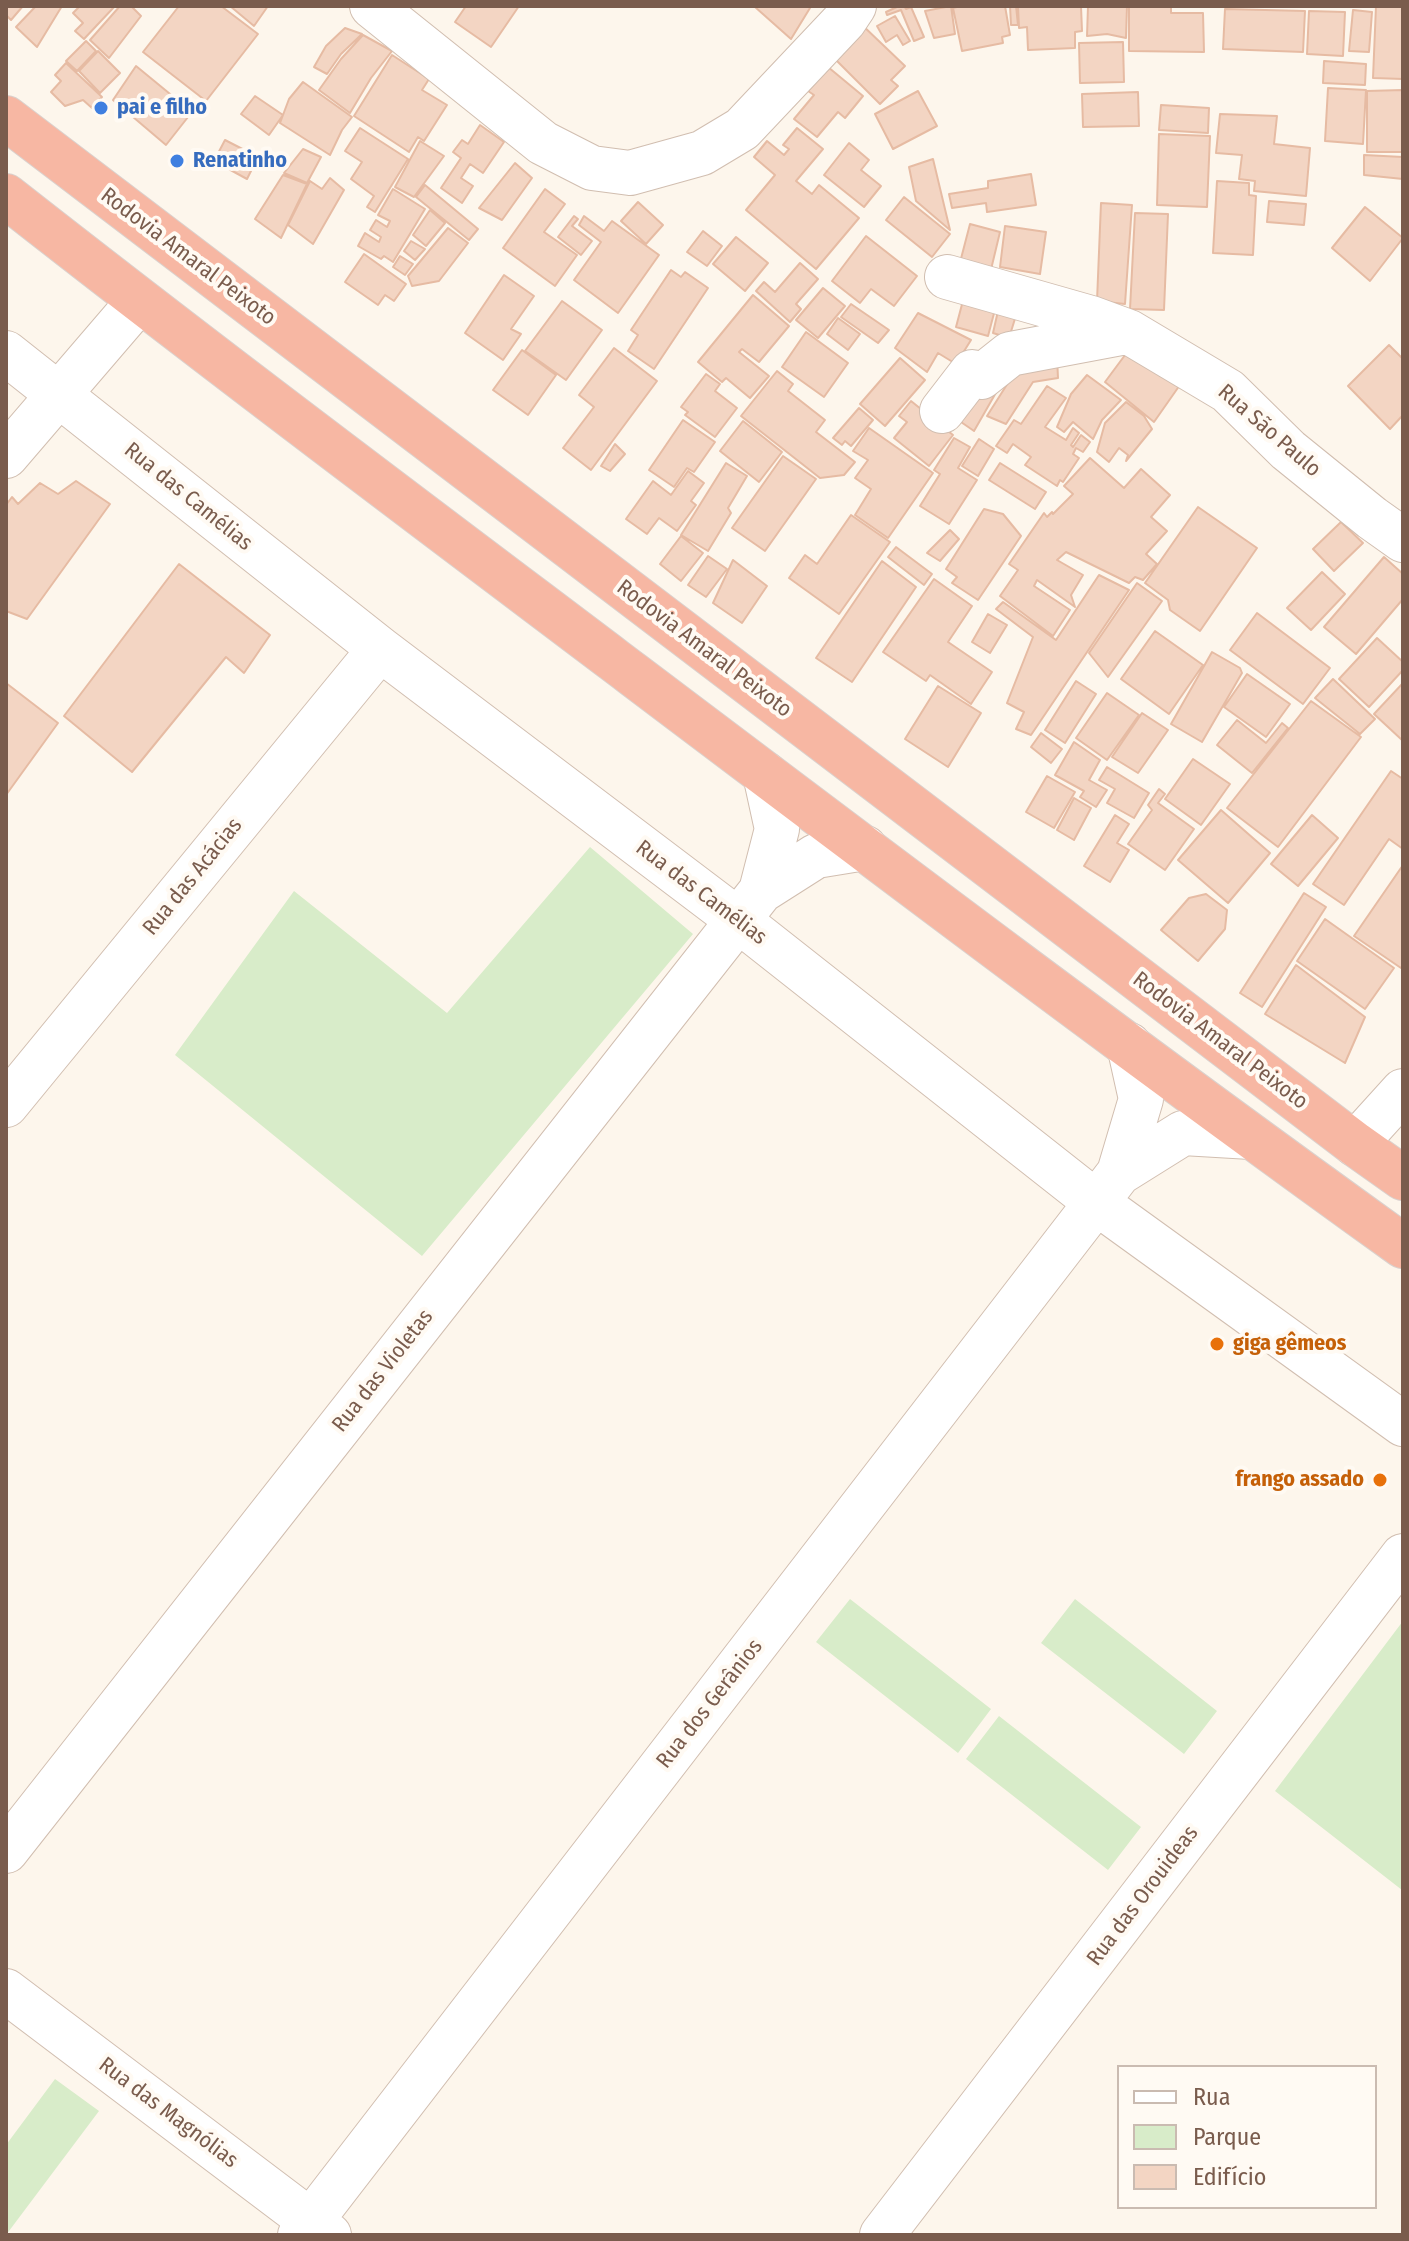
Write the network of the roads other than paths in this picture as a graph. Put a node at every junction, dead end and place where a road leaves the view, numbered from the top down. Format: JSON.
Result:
{"nodes":[{"id":1,"x":372,"y":6,"type":"edge"},
{"id":2,"x":854,"y":6,"type":"edge"},
{"id":3,"x":6,"y":118,"type":"edge"},
{"id":4,"x":6,"y":196,"type":"edge"},
{"id":5,"x":947,"y":277,"type":"dead end"},
{"id":6,"x":139,"y":301,"type":"junction"},
{"id":7,"x":1129,"y":332,"type":"junction"},
{"id":8,"x":6,"y":353,"type":"edge"},
{"id":9,"x":60,"y":395,"type":"junction"},
{"id":10,"x":942,"y":411,"type":"dead end"},
{"id":11,"x":6,"y":456,"type":"edge"},
{"id":12,"x":1403,"y":540,"type":"edge"},
{"id":13,"x":380,"y":649,"type":"junction"},
{"id":14,"x":765,"y":774,"type":"junction"},
{"id":15,"x":865,"y":848,"type":"junction"},
{"id":16,"x":749,"y":906,"type":"junction"},
{"id":17,"x":1129,"y":1045,"type":"junction"},
{"id":18,"x":1403,"y":1091,"type":"edge"},
{"id":19,"x":6,"y":1105,"type":"edge"},
{"id":20,"x":1251,"y":1137,"type":"junction"},
{"id":21,"x":1355,"y":1144,"type":"junction"},
{"id":22,"x":1403,"y":1178,"type":"edge"},
{"id":23,"x":1108,"y":1188,"type":"junction"},
{"id":24,"x":1403,"y":1246,"type":"edge"},
{"id":25,"x":1403,"y":1424,"type":"edge"},
{"id":26,"x":1403,"y":1556,"type":"edge"},
{"id":27,"x":6,"y":1851,"type":"edge"},
{"id":28,"x":6,"y":1991,"type":"edge"},
{"id":29,"x":313,"y":2230,"type":"edge"},
{"id":30,"x":882,"y":2235,"type":"edge"}],
"edges":[{"from":1,"to":2,"type":"street"},
{"from":3,"to":21,"type":"highway","name":"Rodovia Amaral Peixoto"},
{"from":4,"to":6,"type":"highway"},
{"from":5,"to":7,"type":"street","name":"Rua São Paulo"},
{"from":6,"to":9,"type":"street"},
{"from":6,"to":14,"type":"highway"},
{"from":7,"to":10,"type":"street"},
{"from":7,"to":12,"type":"street","name":"Rua São Paulo"},
{"from":8,"to":9,"type":"street","name":"Rua das Camélias"},
{"from":9,"to":11,"type":"street"},
{"from":9,"to":13,"type":"street","name":"Rua das Camélias"},
{"from":13,"to":16,"type":"street","name":"Rua das Camélias"},
{"from":13,"to":19,"type":"street","name":"Rua das Acácias"},
{"from":14,"to":15,"type":"highway"},
{"from":14,"to":16,"type":"street","name":"Rua das Violetas"},
{"from":15,"to":16,"type":"street","name":"Rua das Violetas"},
{"from":15,"to":17,"type":"highway"},
{"from":16,"to":23,"type":"street","name":"Rua das Camélias"},
{"from":16,"to":27,"type":"street","name":"Rua das Violetas"},
{"from":17,"to":20,"type":"highway"},
{"from":17,"to":23,"type":"street","name":"Rua dos Gerânios"},
{"from":18,"to":21,"type":"street"},
{"from":20,"to":23,"type":"street","name":"Rua dos Gerânios"},
{"from":20,"to":24,"type":"highway"},
{"from":21,"to":22,"type":"highway","name":"Rodovia Amaral Peixoto"},
{"from":23,"to":25,"type":"street","name":"Rua das Camélias"},
{"from":23,"to":29,"type":"street","name":"Rua dos Gerânios"},
{"from":26,"to":30,"type":"street","name":"Rua das Orouideas"},
{"from":28,"to":29,"type":"street","name":"Rua das Magnólias"}]}
